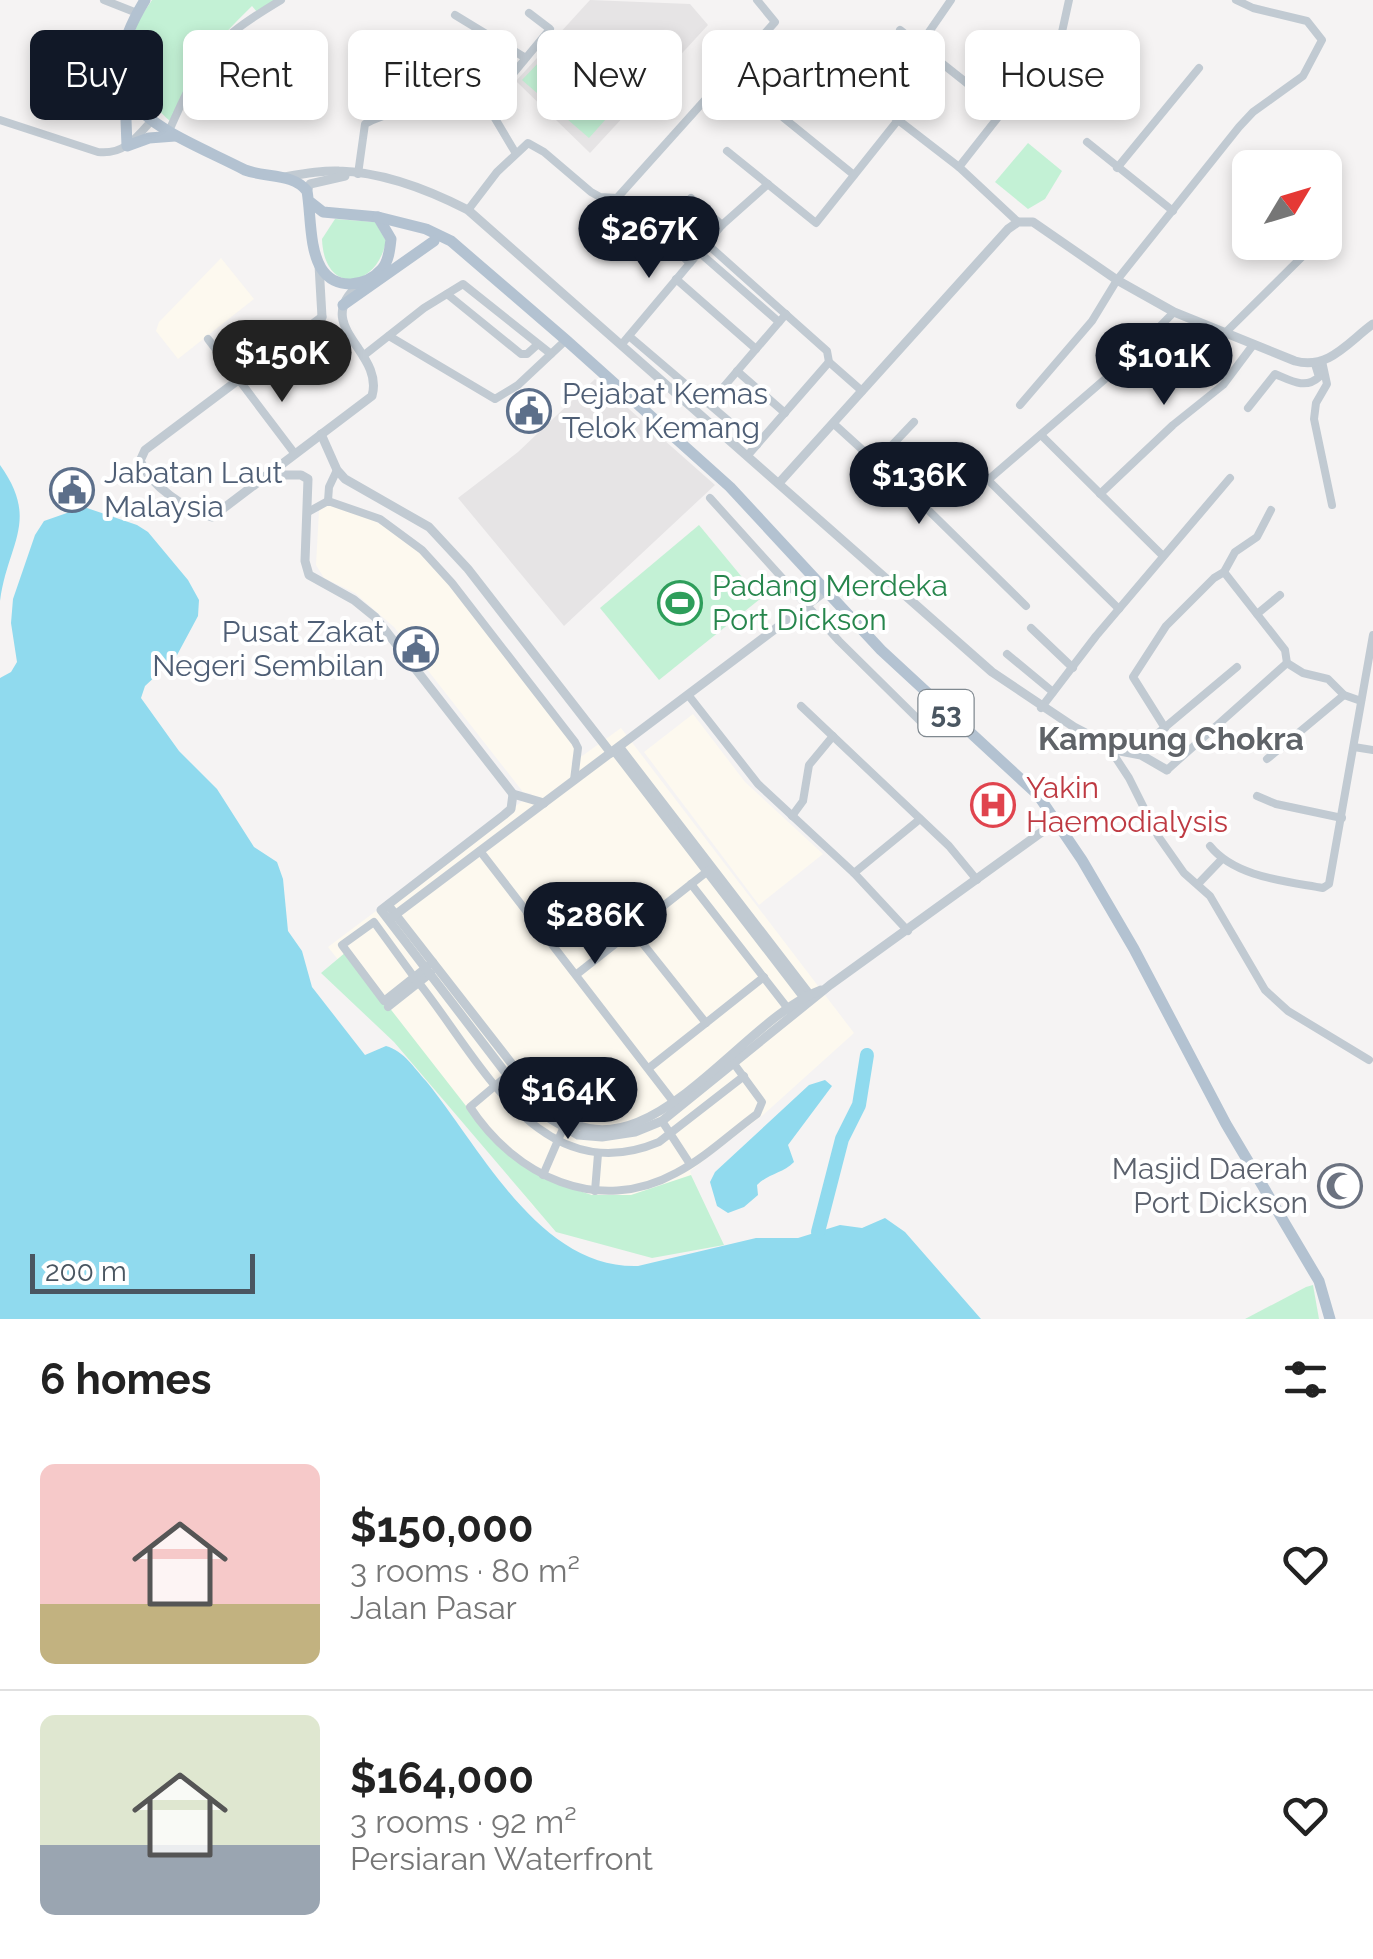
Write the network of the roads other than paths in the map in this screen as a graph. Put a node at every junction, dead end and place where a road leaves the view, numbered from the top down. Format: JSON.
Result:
{"nodes":[{"id":1,"x":104,"y":0,"type":"edge"},
{"id":2,"x":145,"y":0,"type":"edge"},
{"id":3,"x":281,"y":0,"type":"edge"},
{"id":4,"x":757,"y":0,"type":"edge"},
{"id":5,"x":951,"y":0,"type":"edge"},
{"id":6,"x":1069,"y":0,"type":"edge"},
{"id":7,"x":1236,"y":0,"type":"edge"},
{"id":8,"x":125,"y":4,"type":"edge"},
{"id":9,"x":529,"y":13,"type":"dead end"},
{"id":10,"x":455,"y":14,"type":"dead end"},
{"id":11,"x":134,"y":18,"type":"junction"},
{"id":12,"x":127,"y":30,"type":"edge"},
{"id":13,"x":133,"y":30,"type":"edge"},
{"id":14,"x":930,"y":30,"type":"edge"},
{"id":15,"x":1062,"y":30,"type":"edge"},
{"id":16,"x":524,"y":57,"type":"junction"},
{"id":17,"x":945,"y":65,"type":"edge"},
{"id":18,"x":517,"y":66,"type":"edge"},
{"id":19,"x":1198,"y":68,"type":"dead end"},
{"id":20,"x":965,"y":81,"type":"edge"},
{"id":21,"x":0,"y":120,"type":"edge"},
{"id":22,"x":126,"y":120,"type":"edge"},
{"id":23,"x":152,"y":120,"type":"joint"},
{"id":24,"x":372,"y":120,"type":"edge"},
{"id":25,"x":496,"y":120,"type":"edge"},
{"id":26,"x":787,"y":120,"type":"edge"},
{"id":27,"x":898,"y":120,"type":"joint"},
{"id":28,"x":995,"y":120,"type":"edge"},
{"id":29,"x":174,"y":134,"type":"junction"},
{"id":30,"x":1086,"y":142,"type":"dead end"},
{"id":31,"x":127,"y":146,"type":"junction"},
{"id":32,"x":728,"y":151,"type":"dead end"},
{"id":33,"x":515,"y":152,"type":"junction"},
{"id":34,"x":958,"y":167,"type":"junction"},
{"id":35,"x":1118,"y":168,"type":"junction"},
{"id":36,"x":358,"y":174,"type":"junction"},
{"id":37,"x":854,"y":175,"type":"junction"},
{"id":38,"x":277,"y":178,"type":"junction"},
{"id":39,"x":768,"y":184,"type":"junction"},
{"id":40,"x":308,"y":196,"type":"junction"},
{"id":41,"x":617,"y":198,"type":"junction"},
{"id":42,"x":692,"y":198,"type":"dead end"},
{"id":43,"x":468,"y":210,"type":"junction"},
{"id":44,"x":1173,"y":211,"type":"junction"},
{"id":45,"x":340,"y":213,"type":"junction"},
{"id":46,"x":378,"y":217,"type":"junction"},
{"id":47,"x":1018,"y":222,"type":"junction"},
{"id":48,"x":722,"y":224,"type":"junction"},
{"id":49,"x":452,"y":241,"type":"junction"},
{"id":50,"x":434,"y":242,"type":"junction"},
{"id":51,"x":707,"y":244,"type":"junction"},
{"id":52,"x":316,"y":248,"type":"junction"},
{"id":53,"x":700,"y":253,"type":"junction"},
{"id":54,"x":1299,"y":260,"type":"edge"},
{"id":55,"x":690,"y":263,"type":"junction"},
{"id":56,"x":319,"y":264,"type":"junction"},
{"id":57,"x":382,"y":269,"type":"junction"},
{"id":58,"x":676,"y":279,"type":"junction"},
{"id":59,"x":1117,"y":280,"type":"junction"},
{"id":60,"x":362,"y":283,"type":"junction"},
{"id":61,"x":448,"y":294,"type":"junction"},
{"id":62,"x":343,"y":306,"type":"junction"},
{"id":63,"x":1174,"y":312,"type":"junction"},
{"id":64,"x":786,"y":314,"type":"junction"},
{"id":65,"x":322,"y":317,"type":"junction"},
{"id":66,"x":779,"y":322,"type":"junction"},
{"id":67,"x":1373,"y":324,"type":"edge"},
{"id":68,"x":1224,"y":334,"type":"junction"},
{"id":69,"x":348,"y":335,"type":"junction"},
{"id":70,"x":390,"y":336,"type":"junction"},
{"id":71,"x":208,"y":338,"type":"dead end"},
{"id":72,"x":566,"y":340,"type":"junction"},
{"id":73,"x":626,"y":340,"type":"junction"},
{"id":74,"x":538,"y":345,"type":"junction"},
{"id":75,"x":1253,"y":345,"type":"junction"},
{"id":76,"x":756,"y":349,"type":"junction"},
{"id":77,"x":551,"y":354,"type":"junction"},
{"id":78,"x":364,"y":356,"type":"junction"},
{"id":79,"x":828,"y":362,"type":"junction"},
{"id":80,"x":1319,"y":363,"type":"junction"},
{"id":81,"x":737,"y":371,"type":"junction"},
{"id":82,"x":239,"y":379,"type":"junction"},
{"id":83,"x":862,"y":392,"type":"junction"},
{"id":84,"x":709,"y":404,"type":"junction"},
{"id":85,"x":1020,"y":404,"type":"dead end"},
{"id":86,"x":1248,"y":408,"type":"dead end"},
{"id":87,"x":785,"y":413,"type":"junction"},
{"id":88,"x":914,"y":422,"type":"dead end"},
{"id":89,"x":834,"y":424,"type":"junction"},
{"id":90,"x":321,"y":434,"type":"junction"},
{"id":91,"x":1041,"y":435,"type":"junction"},
{"id":92,"x":757,"y":445,"type":"junction"},
{"id":93,"x":295,"y":454,"type":"junction"},
{"id":94,"x":748,"y":455,"type":"junction"},
{"id":95,"x":876,"y":462,"type":"junction"},
{"id":96,"x":337,"y":470,"type":"junction"},
{"id":97,"x":267,"y":475,"type":"junction"},
{"id":98,"x":1230,"y":478,"type":"dead end"},
{"id":99,"x":988,"y":480,"type":"junction"},
{"id":100,"x":779,"y":483,"type":"junction"},
{"id":101,"x":1100,"y":494,"type":"junction"},
{"id":102,"x":710,"y":498,"type":"dead end"},
{"id":103,"x":328,"y":501,"type":"junction"},
{"id":104,"x":921,"y":502,"type":"junction"},
{"id":105,"x":1332,"y":505,"type":"dead end"},
{"id":106,"x":1271,"y":510,"type":"dead end"},
{"id":107,"x":308,"y":512,"type":"junction"},
{"id":108,"x":1162,"y":555,"type":"junction"},
{"id":109,"x":468,"y":569,"type":"junction"},
{"id":110,"x":1224,"y":572,"type":"junction"},
{"id":111,"x":452,"y":582,"type":"junction"},
{"id":112,"x":827,"y":590,"type":"junction"},
{"id":113,"x":1280,"y":595,"type":"dead end"},
{"id":114,"x":808,"y":606,"type":"junction"},
{"id":115,"x":1026,"y":606,"type":"dead end"},
{"id":116,"x":1119,"y":608,"type":"junction"},
{"id":117,"x":1257,"y":614,"type":"junction"},
{"id":118,"x":1031,"y":628,"type":"dead end"},
{"id":119,"x":1373,"y":634,"type":"edge"},
{"id":120,"x":1006,"y":654,"type":"dead end"},
{"id":121,"x":1286,"y":663,"type":"junction"},
{"id":122,"x":1073,"y":668,"type":"junction"},
{"id":123,"x":1238,"y":668,"type":"dead end"},
{"id":124,"x":1053,"y":692,"type":"junction"},
{"id":125,"x":1344,"y":695,"type":"junction"},
{"id":126,"x":688,"y":696,"type":"junction"},
{"id":127,"x":1360,"y":701,"type":"junction"},
{"id":128,"x":938,"y":705,"type":"junction"},
{"id":129,"x":801,"y":706,"type":"dead end"},
{"id":130,"x":1041,"y":708,"type":"junction"},
{"id":131,"x":922,"y":722,"type":"junction"},
{"id":132,"x":1166,"y":728,"type":"junction"},
{"id":133,"x":931,"y":730,"type":"dead end"},
{"id":134,"x":833,"y":736,"type":"junction"},
{"id":135,"x":1108,"y":746,"type":"junction"},
{"id":136,"x":1354,"y":748,"type":"junction"},
{"id":137,"x":615,"y":750,"type":"junction"},
{"id":138,"x":1373,"y":750,"type":"edge"},
{"id":139,"x":1141,"y":755,"type":"junction"},
{"id":140,"x":1267,"y":758,"type":"dead end"},
{"id":141,"x":1167,"y":770,"type":"joint"},
{"id":142,"x":574,"y":781,"type":"junction"},
{"id":143,"x":512,"y":794,"type":"junction"},
{"id":144,"x":1257,"y":796,"type":"dead end"},
{"id":145,"x":544,"y":803,"type":"junction"},
{"id":146,"x":792,"y":816,"type":"junction"},
{"id":147,"x":1342,"y":818,"type":"junction"},
{"id":148,"x":920,"y":819,"type":"junction"},
{"id":149,"x":1057,"y":821,"type":"junction"},
{"id":150,"x":1210,"y":846,"type":"dead end"},
{"id":151,"x":480,"y":851,"type":"junction"},
{"id":152,"x":1221,"y":860,"type":"junction"},
{"id":153,"x":710,"y":869,"type":"junction"},
{"id":154,"x":854,"y":873,"type":"junction"},
{"id":155,"x":977,"y":880,"type":"junction"},
{"id":156,"x":690,"y":884,"type":"junction"},
{"id":157,"x":1198,"y":884,"type":"junction"},
{"id":158,"x":391,"y":913,"type":"junction"},
{"id":159,"x":632,"y":930,"type":"junction"},
{"id":160,"x":908,"y":931,"type":"junction"},
{"id":161,"x":430,"y":968,"type":"junction"},
{"id":162,"x":576,"y":974,"type":"junction"},
{"id":163,"x":764,"y":977,"type":"junction"},
{"id":164,"x":416,"y":980,"type":"junction"},
{"id":165,"x":810,"y":1000,"type":"junction"},
{"id":166,"x":388,"y":1007,"type":"dead end"},
{"id":167,"x":788,"y":1010,"type":"junction"},
{"id":168,"x":706,"y":1023,"type":"junction"},
{"id":169,"x":485,"y":1039,"type":"junction"},
{"id":170,"x":470,"y":1050,"type":"junction"},
{"id":171,"x":731,"y":1060,"type":"junction"},
{"id":172,"x":1369,"y":1060,"type":"dead end"},
{"id":173,"x":649,"y":1068,"type":"junction"},
{"id":174,"x":512,"y":1072,"type":"junction"},
{"id":175,"x":744,"y":1076,"type":"junction"},
{"id":176,"x":497,"y":1085,"type":"junction"},
{"id":177,"x":676,"y":1104,"type":"junction"},
{"id":178,"x":662,"y":1121,"type":"junction"},
{"id":179,"x":565,"y":1125,"type":"junction"},
{"id":180,"x":671,"y":1132,"type":"junction"},
{"id":181,"x":557,"y":1142,"type":"junction"},
{"id":182,"x":598,"y":1154,"type":"junction"},
{"id":183,"x":690,"y":1164,"type":"junction"},
{"id":184,"x":543,"y":1175,"type":"junction"},
{"id":185,"x":595,"y":1191,"type":"junction"},
{"id":186,"x":1330,"y":1319,"type":"edge"}],
"edges":[{"from":1,"to":8,"type":"street"},
{"from":2,"to":11,"type":"main road"},
{"from":3,"to":29,"type":"street"},
{"from":4,"to":41,"type":"street"},
{"from":5,"to":14,"type":"street"},
{"from":6,"to":15,"type":"street"},
{"from":7,"to":44,"type":"street"},
{"from":8,"to":11,"type":"street"},
{"from":9,"to":16,"type":"street"},
{"from":10,"to":16,"type":"street"},
{"from":11,"to":12,"type":"main road"},
{"from":11,"to":13,"type":"main road"},
{"from":16,"to":18,"type":"street"},
{"from":17,"to":20,"type":"street"},
{"from":19,"to":35,"type":"street"},
{"from":21,"to":31,"type":"street"},
{"from":22,"to":31,"type":"main road"},
{"from":23,"to":29,"type":"main road"},
{"from":23,"to":31,"type":"street"},
{"from":24,"to":36,"type":"street"},
{"from":25,"to":33,"type":"street"},
{"from":26,"to":37,"type":"street"},
{"from":27,"to":34,"type":"street"},
{"from":27,"to":37,"type":"street"},
{"from":28,"to":34,"type":"street"},
{"from":29,"to":31,"type":"main road"},
{"from":29,"to":38,"type":"main road"},
{"from":30,"to":35,"type":"street"},
{"from":32,"to":39,"type":"street"},
{"from":33,"to":41,"type":"street"},
{"from":33,"to":43,"type":"street"},
{"from":34,"to":47,"type":"street"},
{"from":35,"to":44,"type":"street"},
{"from":36,"to":38,"type":"street"},
{"from":36,"to":40,"type":"street"},
{"from":36,"to":43,"type":"street"},
{"from":37,"to":39,"type":"street"},
{"from":38,"to":40,"type":"main road"},
{"from":39,"to":48,"type":"street"},
{"from":40,"to":45,"type":"main road"},
{"from":40,"to":52,"type":"main road"},
{"from":41,"to":55,"type":"street"},
{"from":42,"to":48,"type":"street"},
{"from":43,"to":73,"type":"street"},
{"from":44,"to":59,"type":"street"},
{"from":45,"to":46,"type":"main road"},
{"from":45,"to":52,"type":"main road"},
{"from":46,"to":49,"type":"main road","number":"53"},
{"from":46,"to":57,"type":"main road"},
{"from":47,"to":59,"type":"street"},
{"from":47,"to":83,"type":"street"},
{"from":48,"to":51,"type":"street"},
{"from":49,"to":50,"type":"main road"},
{"from":49,"to":72,"type":"main road","number":"53"},
{"from":50,"to":57,"type":"main road"},
{"from":50,"to":62,"type":"main road"},
{"from":51,"to":53,"type":"street"},
{"from":51,"to":64,"type":"street"},
{"from":52,"to":56,"type":"main road"},
{"from":53,"to":55,"type":"street"},
{"from":53,"to":66,"type":"street"},
{"from":54,"to":68,"type":"street"},
{"from":55,"to":58,"type":"street"},
{"from":56,"to":60,"type":"main road"},
{"from":56,"to":65,"type":"street"},
{"from":57,"to":60,"type":"main road"},
{"from":58,"to":73,"type":"street"},
{"from":58,"to":76,"type":"street"},
{"from":59,"to":63,"type":"street"},
{"from":59,"to":85,"type":"street"},
{"from":60,"to":62,"type":"street"},
{"from":61,"to":70,"type":"street"},
{"from":61,"to":74,"type":"street"},
{"from":61,"to":74,"type":"street"},
{"from":62,"to":69,"type":"street"},
{"from":63,"to":68,"type":"street"},
{"from":63,"to":91,"type":"street"},
{"from":64,"to":66,"type":"street"},
{"from":64,"to":79,"type":"street"},
{"from":65,"to":69,"type":"street"},
{"from":65,"to":82,"type":"street"},
{"from":66,"to":76,"type":"street"},
{"from":67,"to":80,"type":"street"},
{"from":68,"to":75,"type":"street"},
{"from":69,"to":78,"type":"street"},
{"from":70,"to":77,"type":"street"},
{"from":70,"to":78,"type":"street"},
{"from":71,"to":82,"type":"street"},
{"from":72,"to":77,"type":"street"},
{"from":72,"to":112,"type":"main road","number":"53"},
{"from":73,"to":84,"type":"street"},
{"from":73,"to":94,"type":"street"},
{"from":74,"to":77,"type":"street"},
{"from":75,"to":80,"type":"street"},
{"from":75,"to":101,"type":"street"},
{"from":76,"to":81,"type":"street"},
{"from":78,"to":90,"type":"street"},
{"from":79,"to":83,"type":"street"},
{"from":79,"to":87,"type":"street"},
{"from":80,"to":86,"type":"street"},
{"from":80,"to":105,"type":"street"},
{"from":81,"to":84,"type":"street"},
{"from":81,"to":87,"type":"street"},
{"from":82,"to":93,"type":"street"},
{"from":82,"to":97,"type":"street"},
{"from":83,"to":89,"type":"street"},
{"from":84,"to":92,"type":"street"},
{"from":87,"to":92,"type":"street"},
{"from":88,"to":95,"type":"street"},
{"from":89,"to":95,"type":"street"},
{"from":89,"to":100,"type":"street"},
{"from":90,"to":93,"type":"street"},
{"from":90,"to":96,"type":"street"},
{"from":91,"to":99,"type":"street"},
{"from":91,"to":101,"type":"street"},
{"from":92,"to":94,"type":"street"},
{"from":93,"to":97,"type":"street"},
{"from":94,"to":100,"type":"street"},
{"from":95,"to":104,"type":"street"},
{"from":96,"to":103,"type":"street"},
{"from":96,"to":109,"type":"street"},
{"from":97,"to":107,"type":"street"},
{"from":98,"to":108,"type":"street"},
{"from":99,"to":104,"type":"street"},
{"from":99,"to":116,"type":"street"},
{"from":100,"to":130,"type":"street"},
{"from":101,"to":108,"type":"street"},
{"from":102,"to":114,"type":"street"},
{"from":103,"to":107,"type":"street"},
{"from":103,"to":111,"type":"street"},
{"from":104,"to":115,"type":"street"},
{"from":106,"to":110,"type":"street"},
{"from":107,"to":143,"type":"street"},
{"from":108,"to":116,"type":"street"},
{"from":109,"to":111,"type":"street"},
{"from":109,"to":137,"type":"street"},
{"from":110,"to":117,"type":"street"},
{"from":110,"to":132,"type":"street"},
{"from":111,"to":142,"type":"street"},
{"from":112,"to":114,"type":"street"},
{"from":112,"to":128,"type":"main road","number":"53"},
{"from":113,"to":117,"type":"street"},
{"from":114,"to":126,"type":"street"},
{"from":114,"to":131,"type":"street"},
{"from":116,"to":122,"type":"street"},
{"from":117,"to":121,"type":"street"},
{"from":118,"to":122,"type":"street"},
{"from":119,"to":127,"type":"street"},
{"from":120,"to":124,"type":"street"},
{"from":121,"to":125,"type":"street"},
{"from":121,"to":141,"type":"street"},
{"from":122,"to":124,"type":"street"},
{"from":123,"to":132,"type":"street"},
{"from":124,"to":130,"type":"street"},
{"from":125,"to":127,"type":"street"},
{"from":125,"to":140,"type":"street"},
{"from":126,"to":137,"type":"street"},
{"from":126,"to":146,"type":"street"},
{"from":127,"to":136,"type":"street"},
{"from":128,"to":131,"type":"street"},
{"from":128,"to":149,"type":"main road","number":"53"},
{"from":129,"to":134,"type":"street"},
{"from":130,"to":135,"type":"street"},
{"from":131,"to":133,"type":"street"},
{"from":132,"to":139,"type":"street"},
{"from":134,"to":146,"type":"street"},
{"from":134,"to":148,"type":"street"},
{"from":135,"to":139,"type":"street"},
{"from":135,"to":157,"type":"street"},
{"from":136,"to":138,"type":"street"},
{"from":136,"to":147,"type":"street"},
{"from":137,"to":142,"type":"street"},
{"from":137,"to":153,"type":"street"},
{"from":139,"to":141,"type":"street"},
{"from":142,"to":145,"type":"street"},
{"from":143,"to":145,"type":"street"},
{"from":143,"to":158,"type":"street"},
{"from":144,"to":147,"type":"street"},
{"from":145,"to":151,"type":"street"},
{"from":146,"to":154,"type":"street"},
{"from":147,"to":152,"type":"street"},
{"from":148,"to":154,"type":"street"},
{"from":148,"to":155,"type":"street"},
{"from":149,"to":155,"type":"street"},
{"from":149,"to":186,"type":"main road","number":"53"},
{"from":150,"to":152,"type":"street"},
{"from":151,"to":158,"type":"street"},
{"from":151,"to":162,"type":"street"},
{"from":152,"to":157,"type":"street"},
{"from":153,"to":156,"type":"street"},
{"from":153,"to":165,"type":"street"},
{"from":154,"to":160,"type":"street"},
{"from":155,"to":160,"type":"street"},
{"from":156,"to":159,"type":"street"},
{"from":156,"to":163,"type":"street"},
{"from":157,"to":172,"type":"street"},
{"from":158,"to":161,"type":"street"},
{"from":159,"to":162,"type":"street"},
{"from":159,"to":168,"type":"street"},
{"from":160,"to":165,"type":"street"},
{"from":161,"to":164,"type":"street"},
{"from":161,"to":169,"type":"street"},
{"from":162,"to":173,"type":"street"},
{"from":163,"to":167,"type":"street"},
{"from":163,"to":168,"type":"street"},
{"from":164,"to":164,"type":"street"},
{"from":164,"to":166,"type":"street"},
{"from":164,"to":170,"type":"street"},
{"from":165,"to":167,"type":"street"},
{"from":165,"to":171,"type":"street"},
{"from":167,"to":171,"type":"street"},
{"from":168,"to":173,"type":"street"},
{"from":169,"to":170,"type":"street"},
{"from":169,"to":174,"type":"street"},
{"from":170,"to":176,"type":"street"},
{"from":171,"to":175,"type":"street"},
{"from":171,"to":177,"type":"street"},
{"from":173,"to":177,"type":"street"},
{"from":174,"to":176,"type":"street"},
{"from":174,"to":179,"type":"street"},
{"from":175,"to":180,"type":"street"},
{"from":175,"to":183,"type":"street"},
{"from":176,"to":181,"type":"street"},
{"from":176,"to":184,"type":"street"},
{"from":177,"to":178,"type":"street"},
{"from":177,"to":179,"type":"street"},
{"from":178,"to":179,"type":"street"},
{"from":178,"to":180,"type":"street"},
{"from":179,"to":181,"type":"street"},
{"from":180,"to":182,"type":"street"},
{"from":180,"to":183,"type":"street"},
{"from":181,"to":182,"type":"street"},
{"from":181,"to":184,"type":"street"},
{"from":182,"to":185,"type":"street"},
{"from":183,"to":185,"type":"street"},
{"from":184,"to":185,"type":"street"}]}
